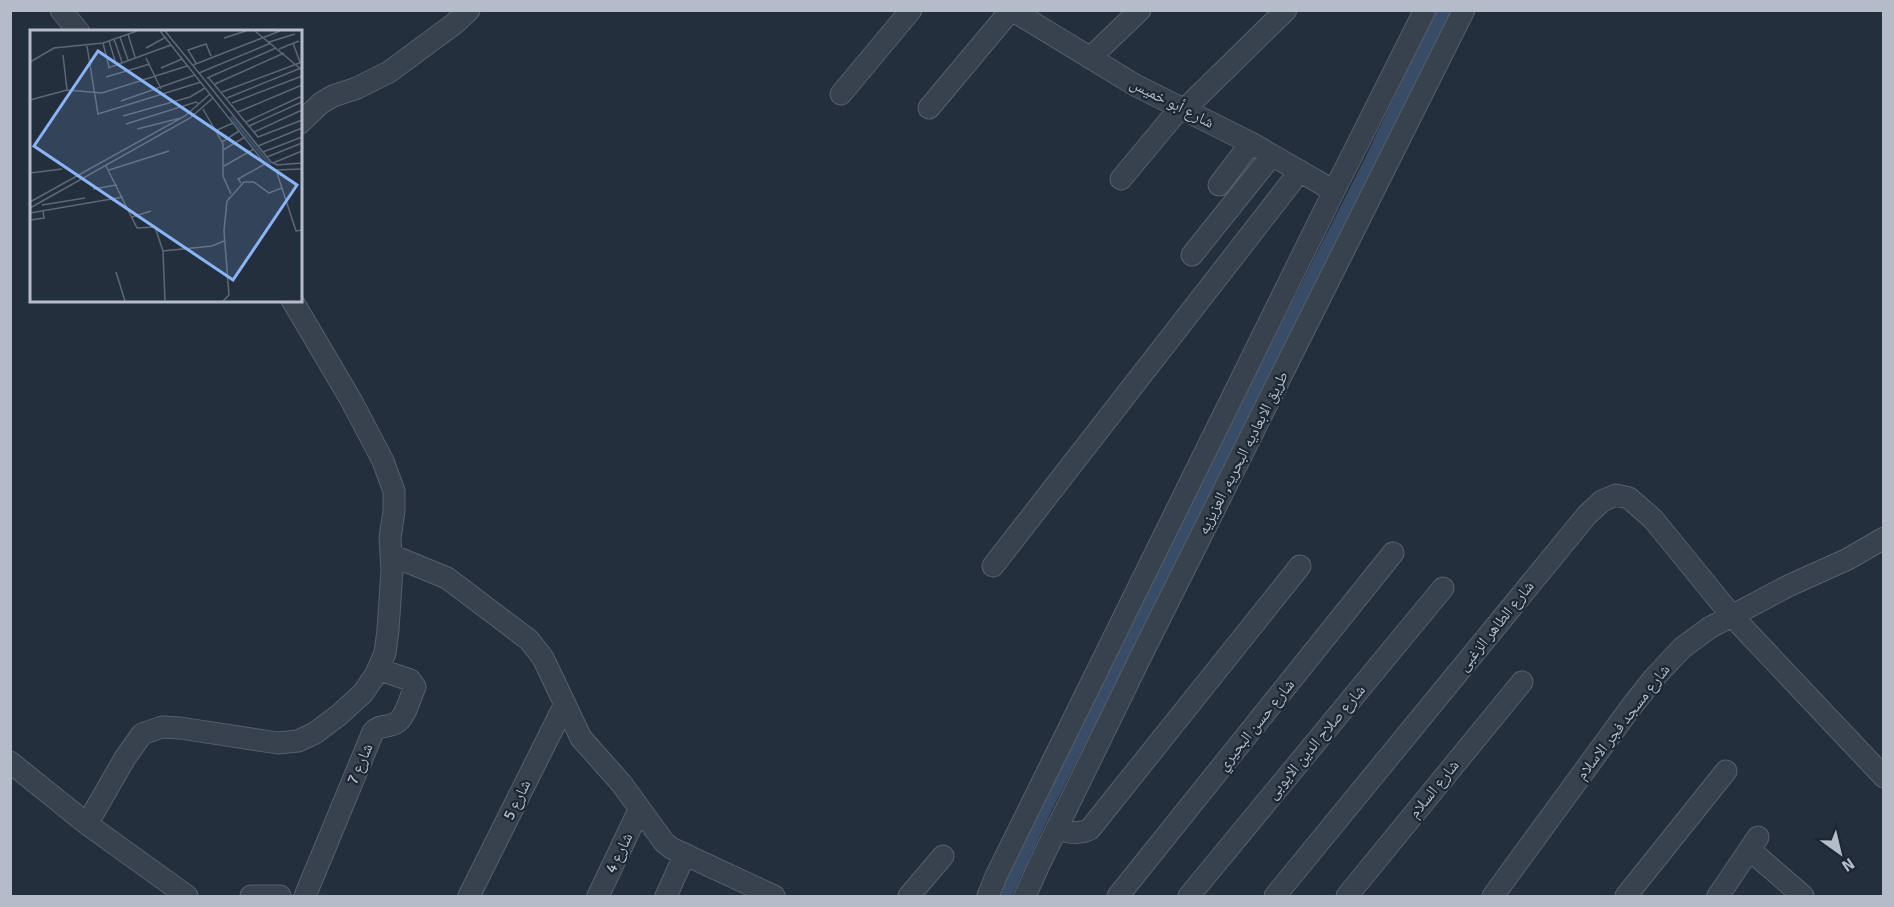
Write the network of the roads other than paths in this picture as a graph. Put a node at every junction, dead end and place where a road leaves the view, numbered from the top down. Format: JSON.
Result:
{"nodes":[{"id":1,"x":61,"y":10,"type":"edge"},
{"id":2,"x":469,"y":10,"type":"edge"},
{"id":3,"x":911,"y":10,"type":"edge"},
{"id":4,"x":1012,"y":10,"type":"edge"},
{"id":5,"x":1140,"y":10,"type":"edge"},
{"id":6,"x":1286,"y":10,"type":"edge"},
{"id":7,"x":1425,"y":10,"type":"edge"},
{"id":8,"x":1464,"y":10,"type":"edge"},
{"id":9,"x":77,"y":30,"type":"edge"},
{"id":10,"x":1090,"y":58,"type":"junction"},
{"id":11,"x":841,"y":94,"type":"dead end"},
{"id":12,"x":929,"y":108,"type":"dead end"},
{"id":13,"x":1182,"y":109,"type":"junction"},
{"id":14,"x":302,"y":121,"type":"edge"},
{"id":15,"x":1251,"y":143,"type":"junction"},
{"id":16,"x":1272,"y":155,"type":"junction"},
{"id":17,"x":1300,"y":171,"type":"junction"},
{"id":18,"x":1121,"y":179,"type":"dead end"},
{"id":19,"x":1219,"y":185,"type":"dead end"},
{"id":20,"x":1334,"y":191,"type":"junction"},
{"id":21,"x":1192,"y":255,"type":"dead end"},
{"id":22,"x":293,"y":302,"type":"edge"},
{"id":23,"x":1884,"y":538,"type":"edge"},
{"id":24,"x":1393,"y":553,"type":"dead end"},
{"id":25,"x":391,"y":555,"type":"junction"},
{"id":26,"x":993,"y":566,"type":"dead end"},
{"id":27,"x":1300,"y":566,"type":"dead end"},
{"id":28,"x":1443,"y":588,"type":"dead end"},
{"id":29,"x":1732,"y":616,"type":"junction"},
{"id":30,"x":378,"y":669,"type":"junction"},
{"id":31,"x":1522,"y":682,"type":"dead end"},
{"id":32,"x":565,"y":704,"type":"junction"},
{"id":33,"x":10,"y":762,"type":"edge"},
{"id":34,"x":1726,"y":771,"type":"dead end"},
{"id":35,"x":1884,"y":777,"type":"edge"},
{"id":36,"x":639,"y":810,"type":"junction"},
{"id":37,"x":87,"y":824,"type":"junction"},
{"id":38,"x":1057,"y":830,"type":"junction"},
{"id":39,"x":685,"y":854,"type":"junction"},
{"id":40,"x":943,"y":856,"type":"dead end"},
{"id":41,"x":1354,"y":894,"type":"edge"},
{"id":42,"x":187,"y":897,"type":"edge"},
{"id":43,"x":251,"y":897,"type":"edge"},
{"id":44,"x":279,"y":897,"type":"edge"},
{"id":45,"x":305,"y":897,"type":"edge"},
{"id":46,"x":470,"y":897,"type":"edge"},
{"id":47,"x":598,"y":897,"type":"edge"},
{"id":48,"x":666,"y":897,"type":"edge"},
{"id":49,"x":774,"y":897,"type":"edge"},
{"id":50,"x":909,"y":897,"type":"edge"},
{"id":51,"x":988,"y":897,"type":"edge"},
{"id":52,"x":1025,"y":897,"type":"edge"},
{"id":53,"x":1118,"y":897,"type":"edge"},
{"id":54,"x":1189,"y":897,"type":"edge"},
{"id":55,"x":1275,"y":897,"type":"edge"},
{"id":56,"x":1493,"y":897,"type":"edge"},
{"id":57,"x":1626,"y":897,"type":"edge"},
{"id":58,"x":1718,"y":897,"type":"edge"},
{"id":59,"x":1803,"y":897,"type":"edge"}],
"edges":[{"from":1,"to":9,"type":"street"},
{"from":2,"to":14,"type":"street"},
{"from":3,"to":11,"type":"street"},
{"from":4,"to":10,"type":"street","name":"شارع أبو خميس"},
{"from":4,"to":12,"type":"street"},
{"from":5,"to":10,"type":"street"},
{"from":6,"to":13,"type":"street"},
{"from":7,"to":20,"type":"street","name":"طريق الابعاديه البحريه, العزيزيه"},
{"from":8,"to":38,"type":"street","name":"طريق الابعاديه البحريه, العزيزيه"},
{"from":10,"to":13,"type":"street","name":"شارع أبو خميس"},
{"from":13,"to":15,"type":"street","name":"شارع أبو خميس"},
{"from":13,"to":18,"type":"street"},
{"from":15,"to":16,"type":"street","name":"شارع أبو خميس"},
{"from":15,"to":19,"type":"street"},
{"from":16,"to":17,"type":"street","name":"شارع أبو خميس"},
{"from":16,"to":21,"type":"street"},
{"from":17,"to":20,"type":"street","name":"شارع أبو خميس"},
{"from":17,"to":26,"type":"street"},
{"from":20,"to":51,"type":"street","name":"طريق الابعاديه البحريه, العزيزيه"},
{"from":22,"to":25,"type":"street"},
{"from":23,"to":29,"type":"street","name":"شارع مسجد فجر الاسلام"},
{"from":24,"to":53,"type":"street","name":"شارع حسن البحيري"},
{"from":25,"to":30,"type":"street"},
{"from":25,"to":32,"type":"street"},
{"from":27,"to":38,"type":"street"},
{"from":28,"to":54,"type":"street","name":"شارع صلاح الدين الايوبى"},
{"from":29,"to":35,"type":"street","name":"شارع الطاهر الزغبى"},
{"from":29,"to":55,"type":"street","name":"شارع الطاهر الزغبى"},
{"from":29,"to":56,"type":"street","name":"شارع مسجد فجر الاسلام"},
{"from":30,"to":37,"type":"street"},
{"from":30,"to":45,"type":"street","name":"شارع 7"},
{"from":31,"to":41,"type":"street","name":"شارع السلام"},
{"from":32,"to":36,"type":"street"},
{"from":32,"to":46,"type":"street","name":"شارع 5"},
{"from":33,"to":37,"type":"street"},
{"from":34,"to":57,"type":"street"},
{"from":36,"to":39,"type":"street"},
{"from":36,"to":47,"type":"street","name":"شارع 4"},
{"from":37,"to":42,"type":"street"},
{"from":38,"to":52,"type":"street","name":"طريق الابعاديه البحريه, العزيزيه"},
{"from":39,"to":48,"type":"street"},
{"from":39,"to":49,"type":"street"},
{"from":40,"to":50,"type":"street"},
{"from":43,"to":44,"type":"street"},
{"from":58,"to":59,"type":"street"}]}
